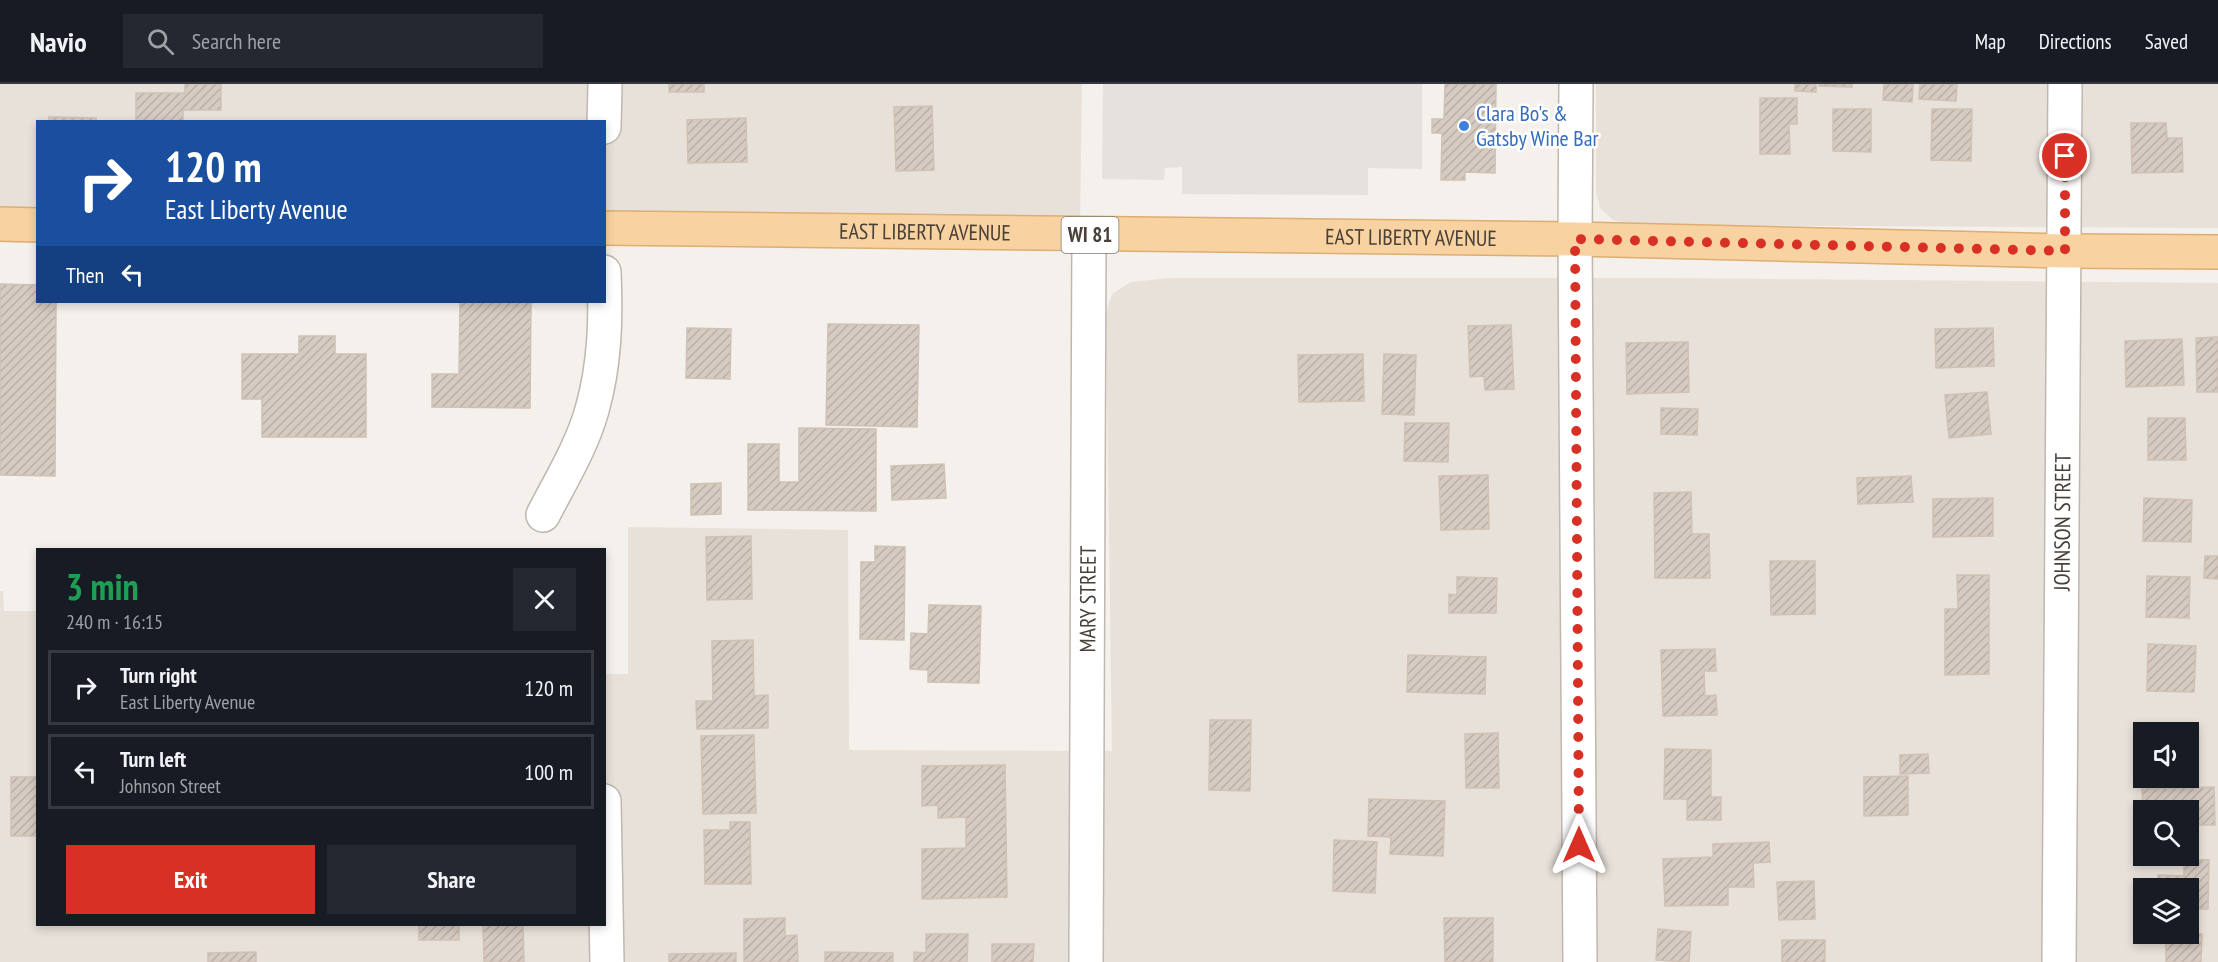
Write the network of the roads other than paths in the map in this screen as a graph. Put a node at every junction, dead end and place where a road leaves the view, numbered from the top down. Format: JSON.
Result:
{"nodes":[{"id":1,"x":605,"y":84,"type":"edge"},
{"id":2,"x":1576,"y":84,"type":"edge"},
{"id":3,"x":2065,"y":84,"type":"edge"},
{"id":4,"x":604,"y":120,"type":"edge"},
{"id":5,"x":0,"y":224,"type":"edge"},
{"id":6,"x":36,"y":225,"type":"edge"},
{"id":7,"x":606,"y":228,"type":"edge"},
{"id":8,"x":1089,"y":235,"type":"junction"},
{"id":9,"x":1575,"y":239,"type":"junction"},
{"id":10,"x":2065,"y":251,"type":"junction"},
{"id":11,"x":2218,"y":252,"type":"edge"},
{"id":12,"x":605,"y":303,"type":"edge"},
{"id":13,"x":543,"y":515,"type":"dead end"},
{"id":14,"x":606,"y":908,"type":"edge"},
{"id":15,"x":607,"y":962,"type":"edge"},
{"id":16,"x":1086,"y":962,"type":"edge"},
{"id":17,"x":1580,"y":962,"type":"edge"},
{"id":18,"x":2060,"y":962,"type":"edge"}],
"edges":[{"from":1,"to":4,"type":"street"},
{"from":2,"to":9,"type":"street"},
{"from":3,"to":10,"type":"street","name":"JOHNSON STREET"},
{"from":5,"to":6,"type":"main road"},
{"from":7,"to":8,"type":"main road","name":"EAST LIBERTY AVENUE","number":"WI 81"},
{"from":8,"to":9,"type":"main road","name":"EAST LIBERTY AVENUE","number":"WI 81"},
{"from":8,"to":16,"type":"street","name":"MARY STREET"},
{"from":9,"to":10,"type":"main road","name":"EAST LIBERTY AVENUE","number":"WI 81"},
{"from":9,"to":17,"type":"street"},
{"from":10,"to":11,"type":"main road","name":"EAST LIBERTY AVENUE","number":"WI 81"},
{"from":10,"to":18,"type":"street","name":"JOHNSON STREET"},
{"from":12,"to":13,"type":"street"},
{"from":14,"to":15,"type":"street"}]}
